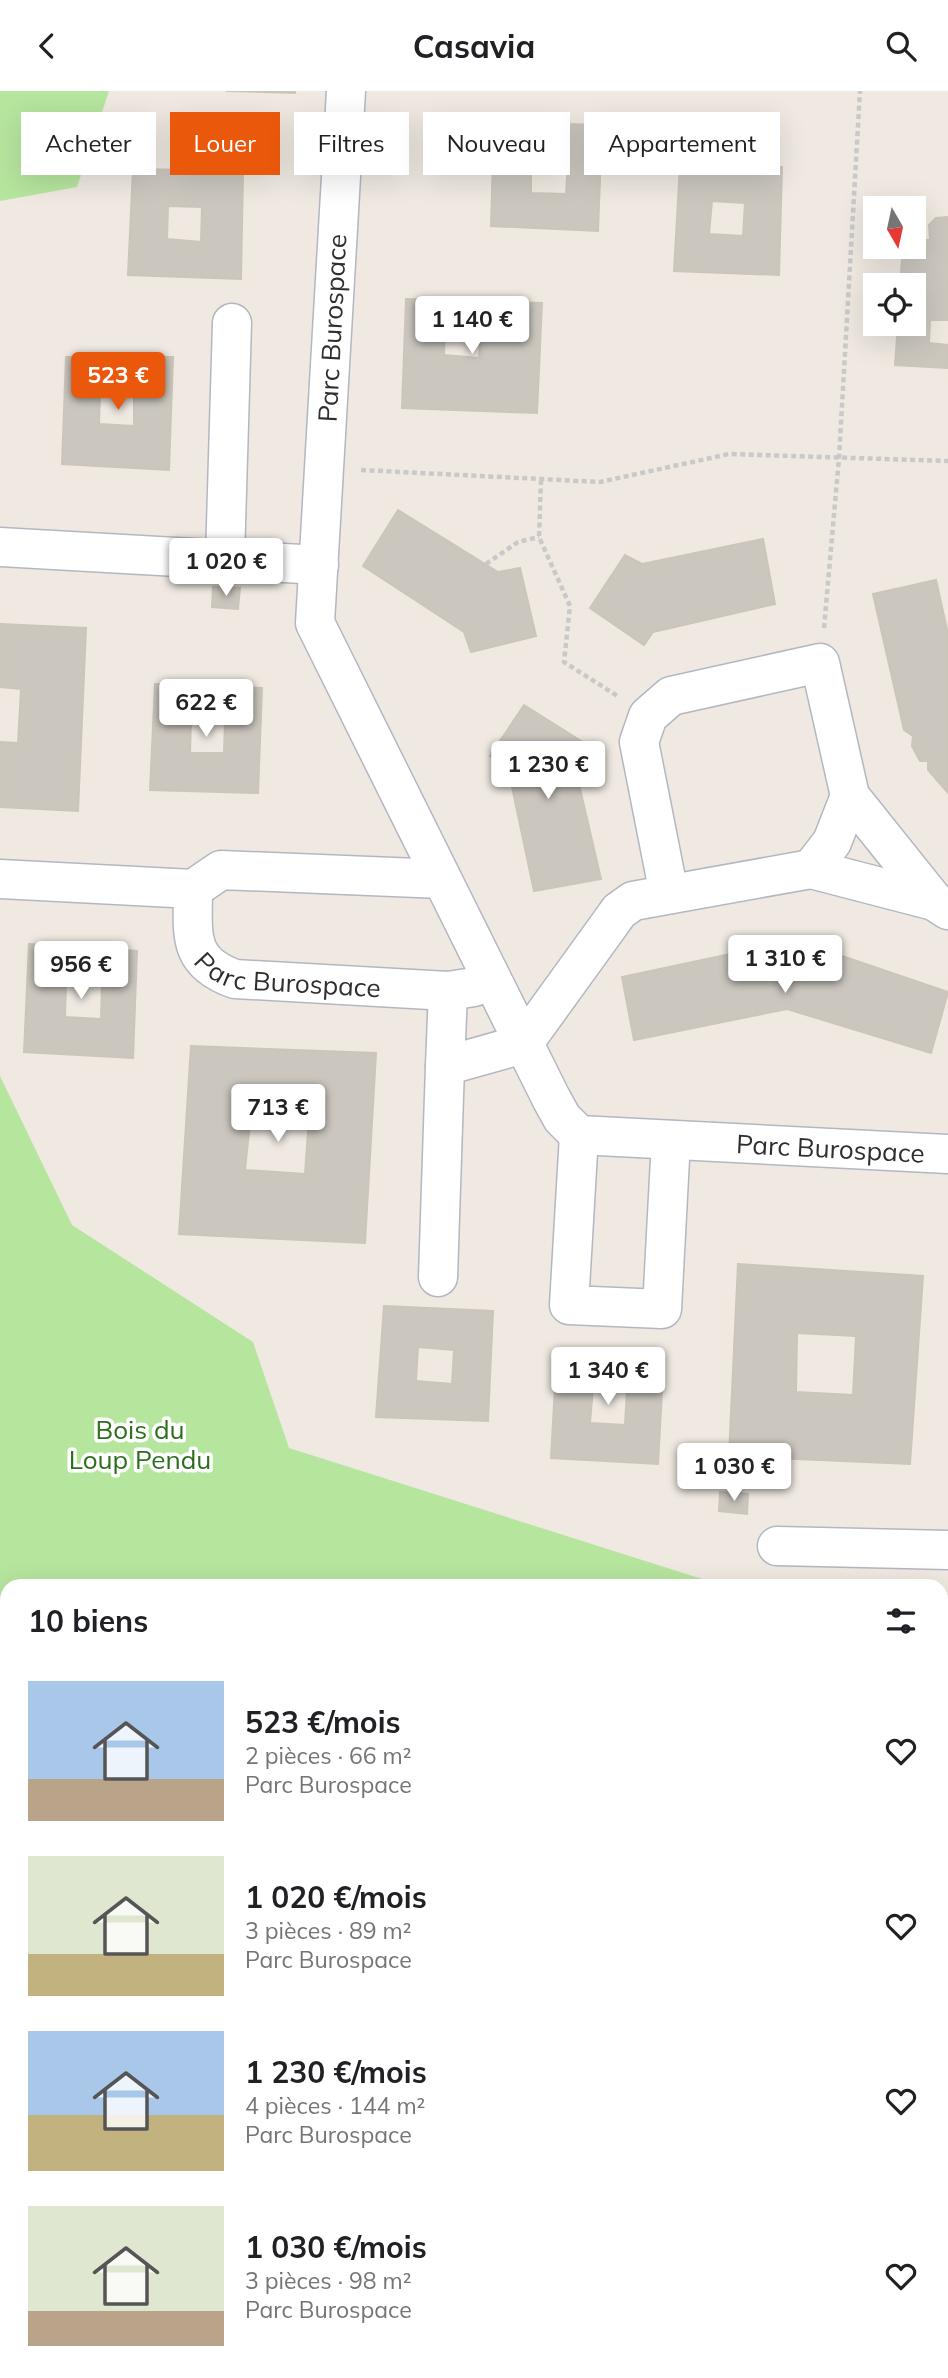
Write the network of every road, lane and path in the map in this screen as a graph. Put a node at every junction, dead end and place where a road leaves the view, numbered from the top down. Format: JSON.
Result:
{"nodes":[{"id":1,"x":346,"y":91,"type":"edge"},
{"id":2,"x":860,"y":91,"type":"edge"},
{"id":3,"x":232,"y":323,"type":"dead end"},
{"id":4,"x":839,"y":458,"type":"junction"},
{"id":5,"x":948,"y":461,"type":"edge"},
{"id":6,"x":324,"y":468,"type":"junction"},
{"id":7,"x":541,"y":480,"type":"junction"},
{"id":8,"x":539,"y":537,"type":"junction"},
{"id":9,"x":0,"y":547,"type":"edge"},
{"id":10,"x":225,"y":558,"type":"junction"},
{"id":11,"x":486,"y":564,"type":"dead end"},
{"id":12,"x":318,"y":565,"type":"junction"},
{"id":13,"x":821,"y":663,"type":"junction"},
{"id":14,"x":648,"y":716,"type":"junction"},
{"id":15,"x":850,"y":796,"type":"junction"},
{"id":16,"x":811,"y":869,"type":"junction"},
{"id":17,"x":0,"y":879,"type":"edge"},
{"id":18,"x":442,"y":879,"type":"junction"},
{"id":19,"x":193,"y":889,"type":"junction"},
{"id":20,"x":669,"y":894,"type":"junction"},
{"id":21,"x":941,"y":905,"type":"edge"},
{"id":22,"x":494,"y":984,"type":"junction"},
{"id":23,"x":448,"y":991,"type":"junction"},
{"id":24,"x":523,"y":1044,"type":"junction"},
{"id":25,"x":445,"y":1066,"type":"junction"},
{"id":26,"x":579,"y":1135,"type":"junction"},
{"id":27,"x":671,"y":1140,"type":"junction"},
{"id":28,"x":948,"y":1154,"type":"edge"},
{"id":29,"x":438,"y":1277,"type":"dead end"},
{"id":30,"x":777,"y":1546,"type":"dead end"},
{"id":31,"x":948,"y":1550,"type":"edge"}],
"edges":[{"from":1,"to":6,"type":"street","name":"Parc Burospace"},
{"from":2,"to":4,"type":"path"},
{"from":3,"to":10,"type":"street"},
{"from":4,"to":5,"type":"path"},
{"from":4,"to":7,"type":"path"},
{"from":4,"to":13,"type":"path"},
{"from":6,"to":7,"type":"path"},
{"from":6,"to":12,"type":"street","name":"Parc Burospace"},
{"from":7,"to":8,"type":"path"},
{"from":8,"to":11,"type":"path"},
{"from":8,"to":14,"type":"path"},
{"from":9,"to":10,"type":"street"},
{"from":10,"to":12,"type":"street"},
{"from":12,"to":18,"type":"street","name":"Parc Burospace"},
{"from":13,"to":14,"type":"street"},
{"from":13,"to":15,"type":"street"},
{"from":14,"to":20,"type":"street"},
{"from":15,"to":16,"type":"street"},
{"from":15,"to":21,"type":"street"},
{"from":16,"to":20,"type":"street"},
{"from":16,"to":21,"type":"street"},
{"from":17,"to":19,"type":"street"},
{"from":18,"to":19,"type":"street"},
{"from":18,"to":22,"type":"street","name":"Parc Burospace"},
{"from":19,"to":23,"type":"street","name":"Parc Burospace"},
{"from":20,"to":24,"type":"street"},
{"from":22,"to":23,"type":"street","name":"Parc Burospace"},
{"from":22,"to":24,"type":"street","name":"Parc Burospace"},
{"from":23,"to":25,"type":"street"},
{"from":24,"to":25,"type":"street"},
{"from":24,"to":26,"type":"street","name":"Parc Burospace"},
{"from":25,"to":29,"type":"street"},
{"from":26,"to":27,"type":"street","name":"Parc Burospace"},
{"from":26,"to":27,"type":"street"},
{"from":27,"to":28,"type":"street","name":"Parc Burospace"},
{"from":30,"to":31,"type":"street"}]}
